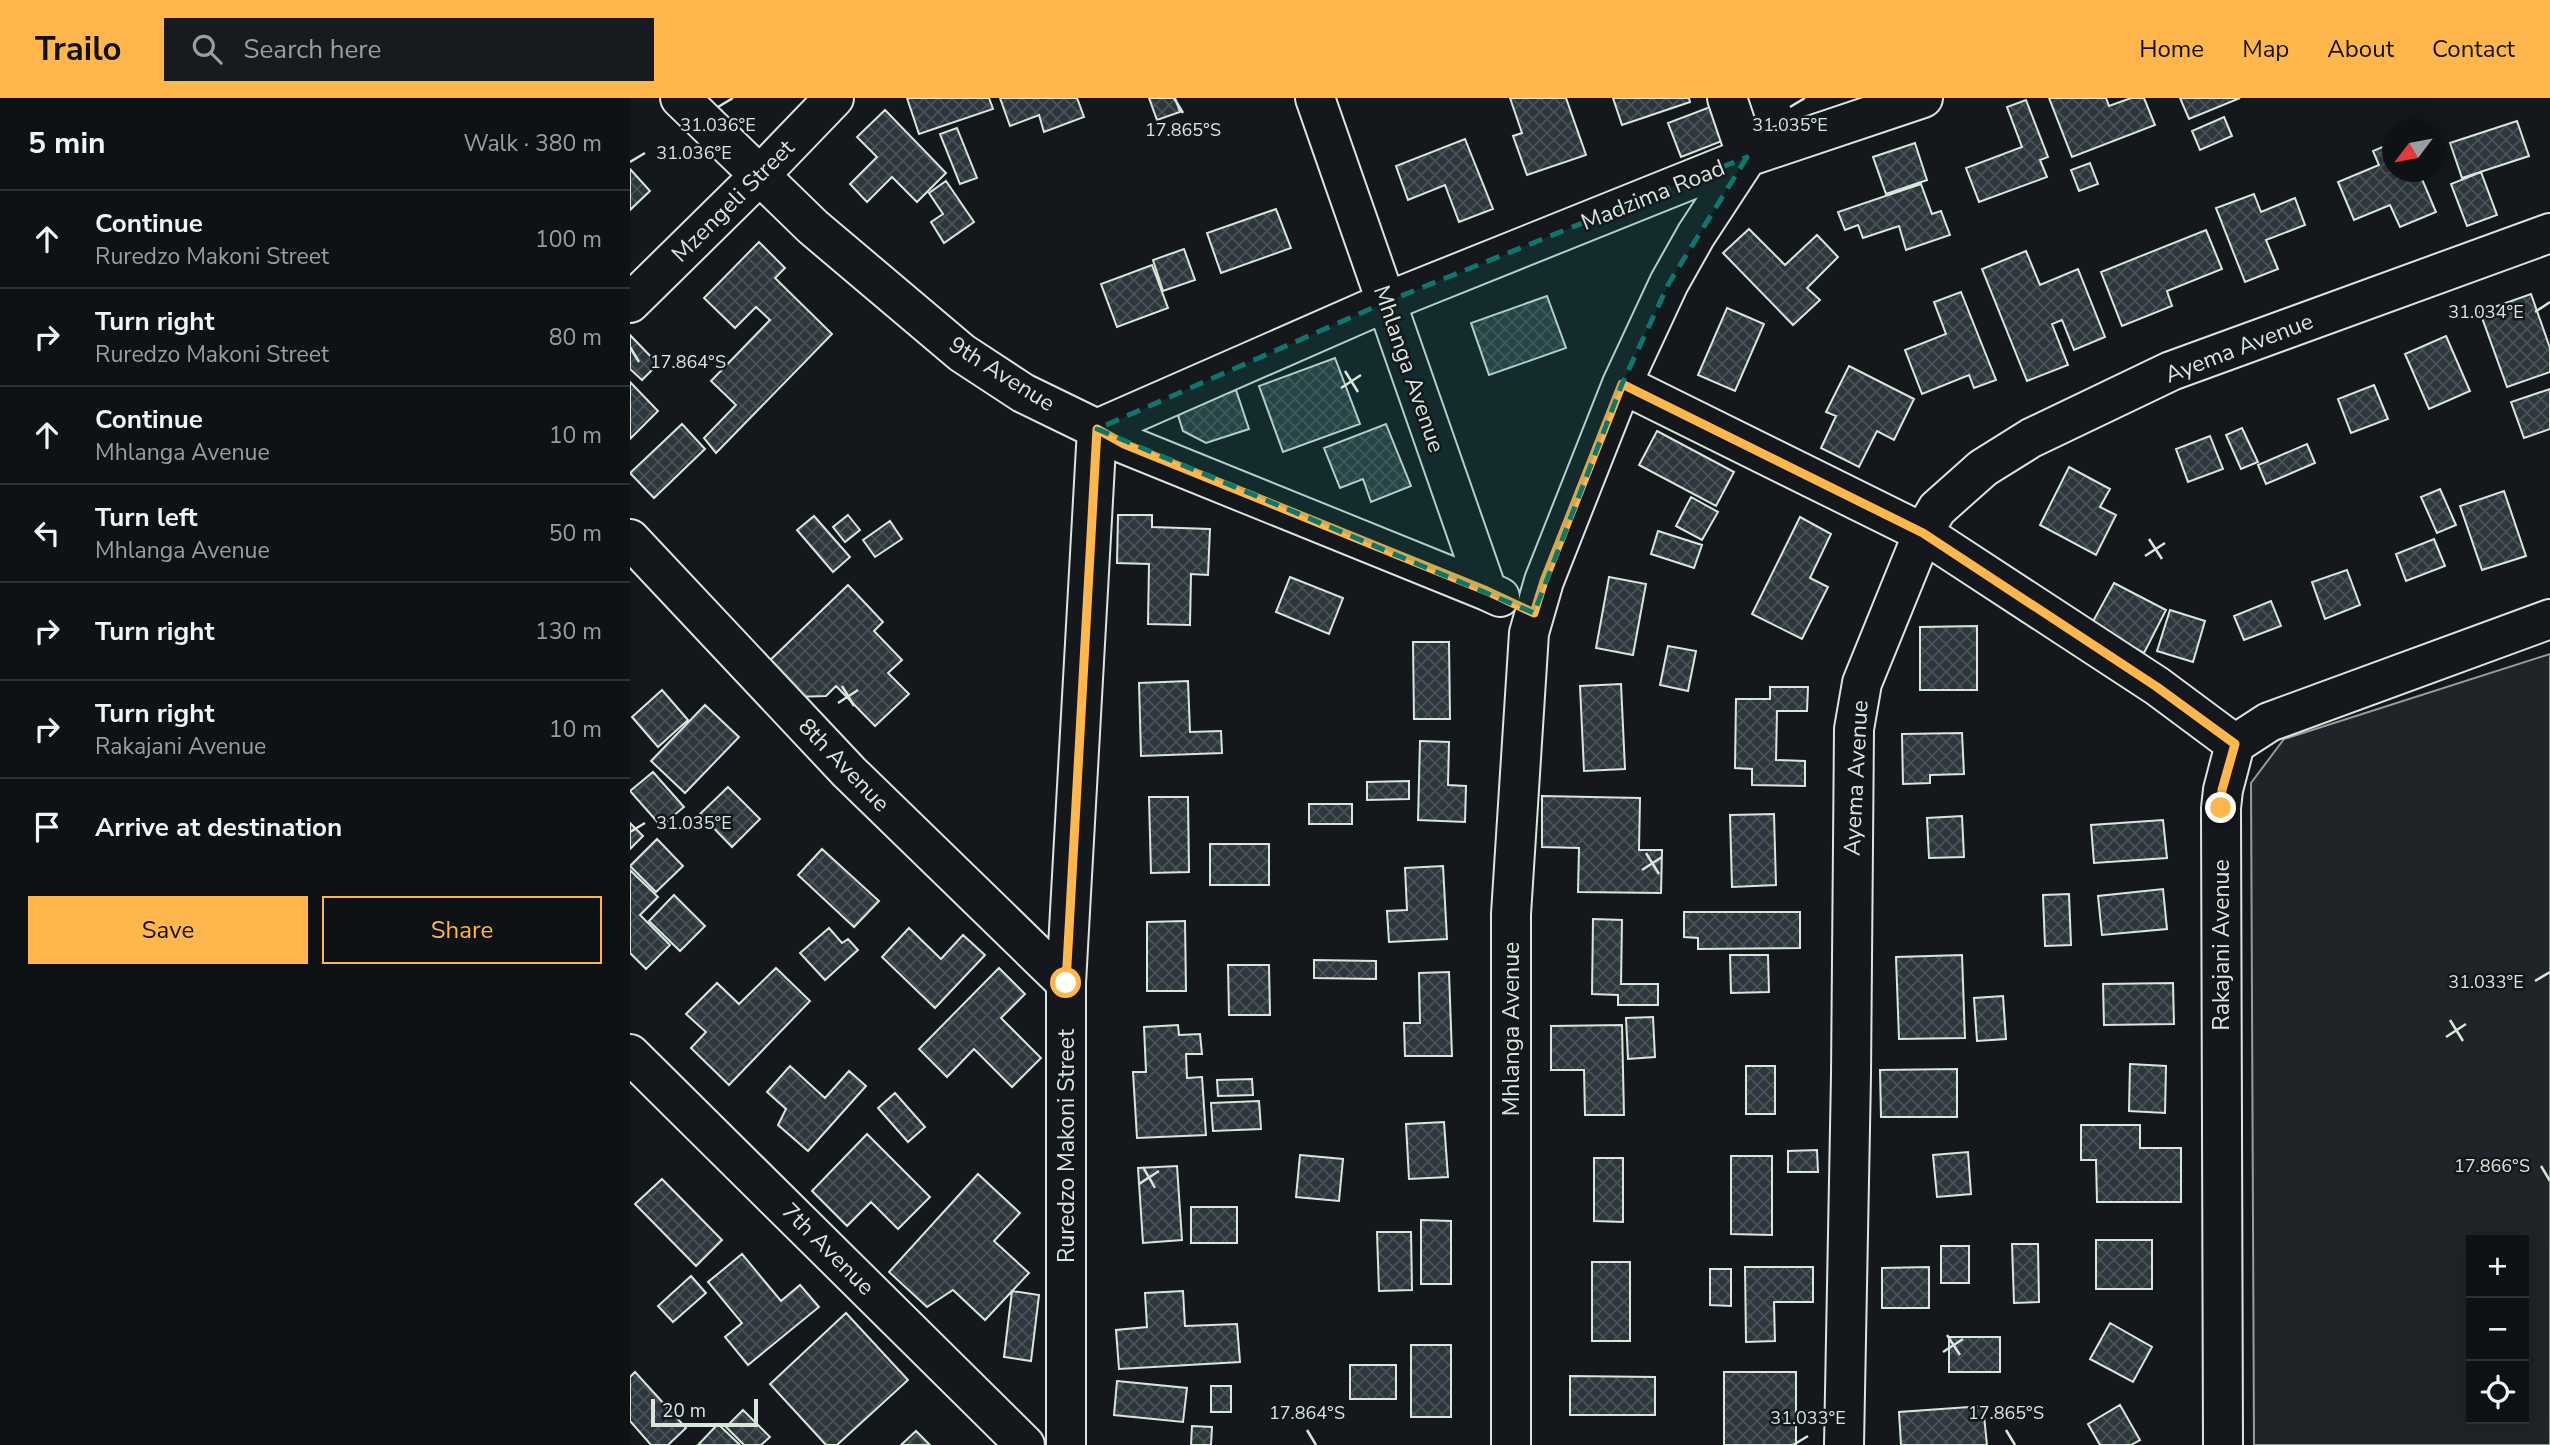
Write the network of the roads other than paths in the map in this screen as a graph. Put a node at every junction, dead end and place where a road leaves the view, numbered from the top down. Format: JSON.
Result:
{"nodes":[{"id":1,"x":680,"y":98,"type":"edge"},
{"id":2,"x":834,"y":98,"type":"edge"},
{"id":3,"x":1315,"y":98,"type":"edge"},
{"id":4,"x":1727,"y":98,"type":"edge"},
{"id":5,"x":1923,"y":98,"type":"edge"},
{"id":6,"x":1747,"y":158,"type":"junction"},
{"id":7,"x":760,"y":176,"type":"junction"},
{"id":8,"x":2550,"y":233,"type":"edge"},
{"id":9,"x":1386,"y":302,"type":"junction"},
{"id":10,"x":630,"y":303,"type":"edge"},
{"id":11,"x":1622,"y":384,"type":"junction"},
{"id":12,"x":1097,"y":429,"type":"junction"},
{"id":13,"x":1923,"y":533,"type":"junction"},
{"id":14,"x":630,"y":539,"type":"edge"},
{"id":15,"x":1487,"y":591,"type":"junction"},
{"id":16,"x":1534,"y":613,"type":"junction"},
{"id":17,"x":2550,"y":619,"type":"edge"},
{"id":18,"x":2235,"y":744,"type":"junction"},
{"id":19,"x":1066,"y":983,"type":"junction"},
{"id":20,"x":630,"y":1054,"type":"edge"},
{"id":21,"x":1025,"y":1445,"type":"edge"},
{"id":22,"x":1066,"y":1445,"type":"edge"},
{"id":23,"x":1511,"y":1445,"type":"edge"},
{"id":24,"x":1844,"y":1445,"type":"edge"},
{"id":25,"x":2223,"y":1445,"type":"edge"}],
"edges":[{"from":1,"to":7,"type":"street","name":"9th Avenue"},
{"from":2,"to":7,"type":"street","name":"Mzengeli Street"},
{"from":3,"to":9,"type":"street","name":"Mhlanga Avenue"},
{"from":4,"to":6,"type":"street"},
{"from":5,"to":6,"type":"street","name":"Madzima Road"},
{"from":6,"to":9,"type":"street","name":"Madzima Road"},
{"from":6,"to":11,"type":"street","name":"Mhlanga Avenue"},
{"from":7,"to":10,"type":"street","name":"Mzengeli Street"},
{"from":7,"to":12,"type":"street","name":"9th Avenue"},
{"from":8,"to":13,"type":"street","name":"Ayema Avenue"},
{"from":9,"to":12,"type":"street"},
{"from":9,"to":15,"type":"street","name":"Mhlanga Avenue"},
{"from":11,"to":13,"type":"street"},
{"from":11,"to":16,"type":"street","name":"Mhlanga Avenue"},
{"from":12,"to":15,"type":"street"},
{"from":12,"to":19,"type":"street","name":"Ruredzo Makoni Street"},
{"from":13,"to":18,"type":"street"},
{"from":13,"to":24,"type":"street","name":"Ayema Avenue"},
{"from":14,"to":19,"type":"street","name":"8th Avenue"},
{"from":15,"to":16,"type":"street"},
{"from":16,"to":23,"type":"street","name":"Mhlanga Avenue"},
{"from":17,"to":18,"type":"street"},
{"from":18,"to":25,"type":"street","name":"Rakajani Avenue"},
{"from":19,"to":22,"type":"street","name":"Ruredzo Makoni Street"},
{"from":20,"to":21,"type":"street","name":"7th Avenue"}]}
